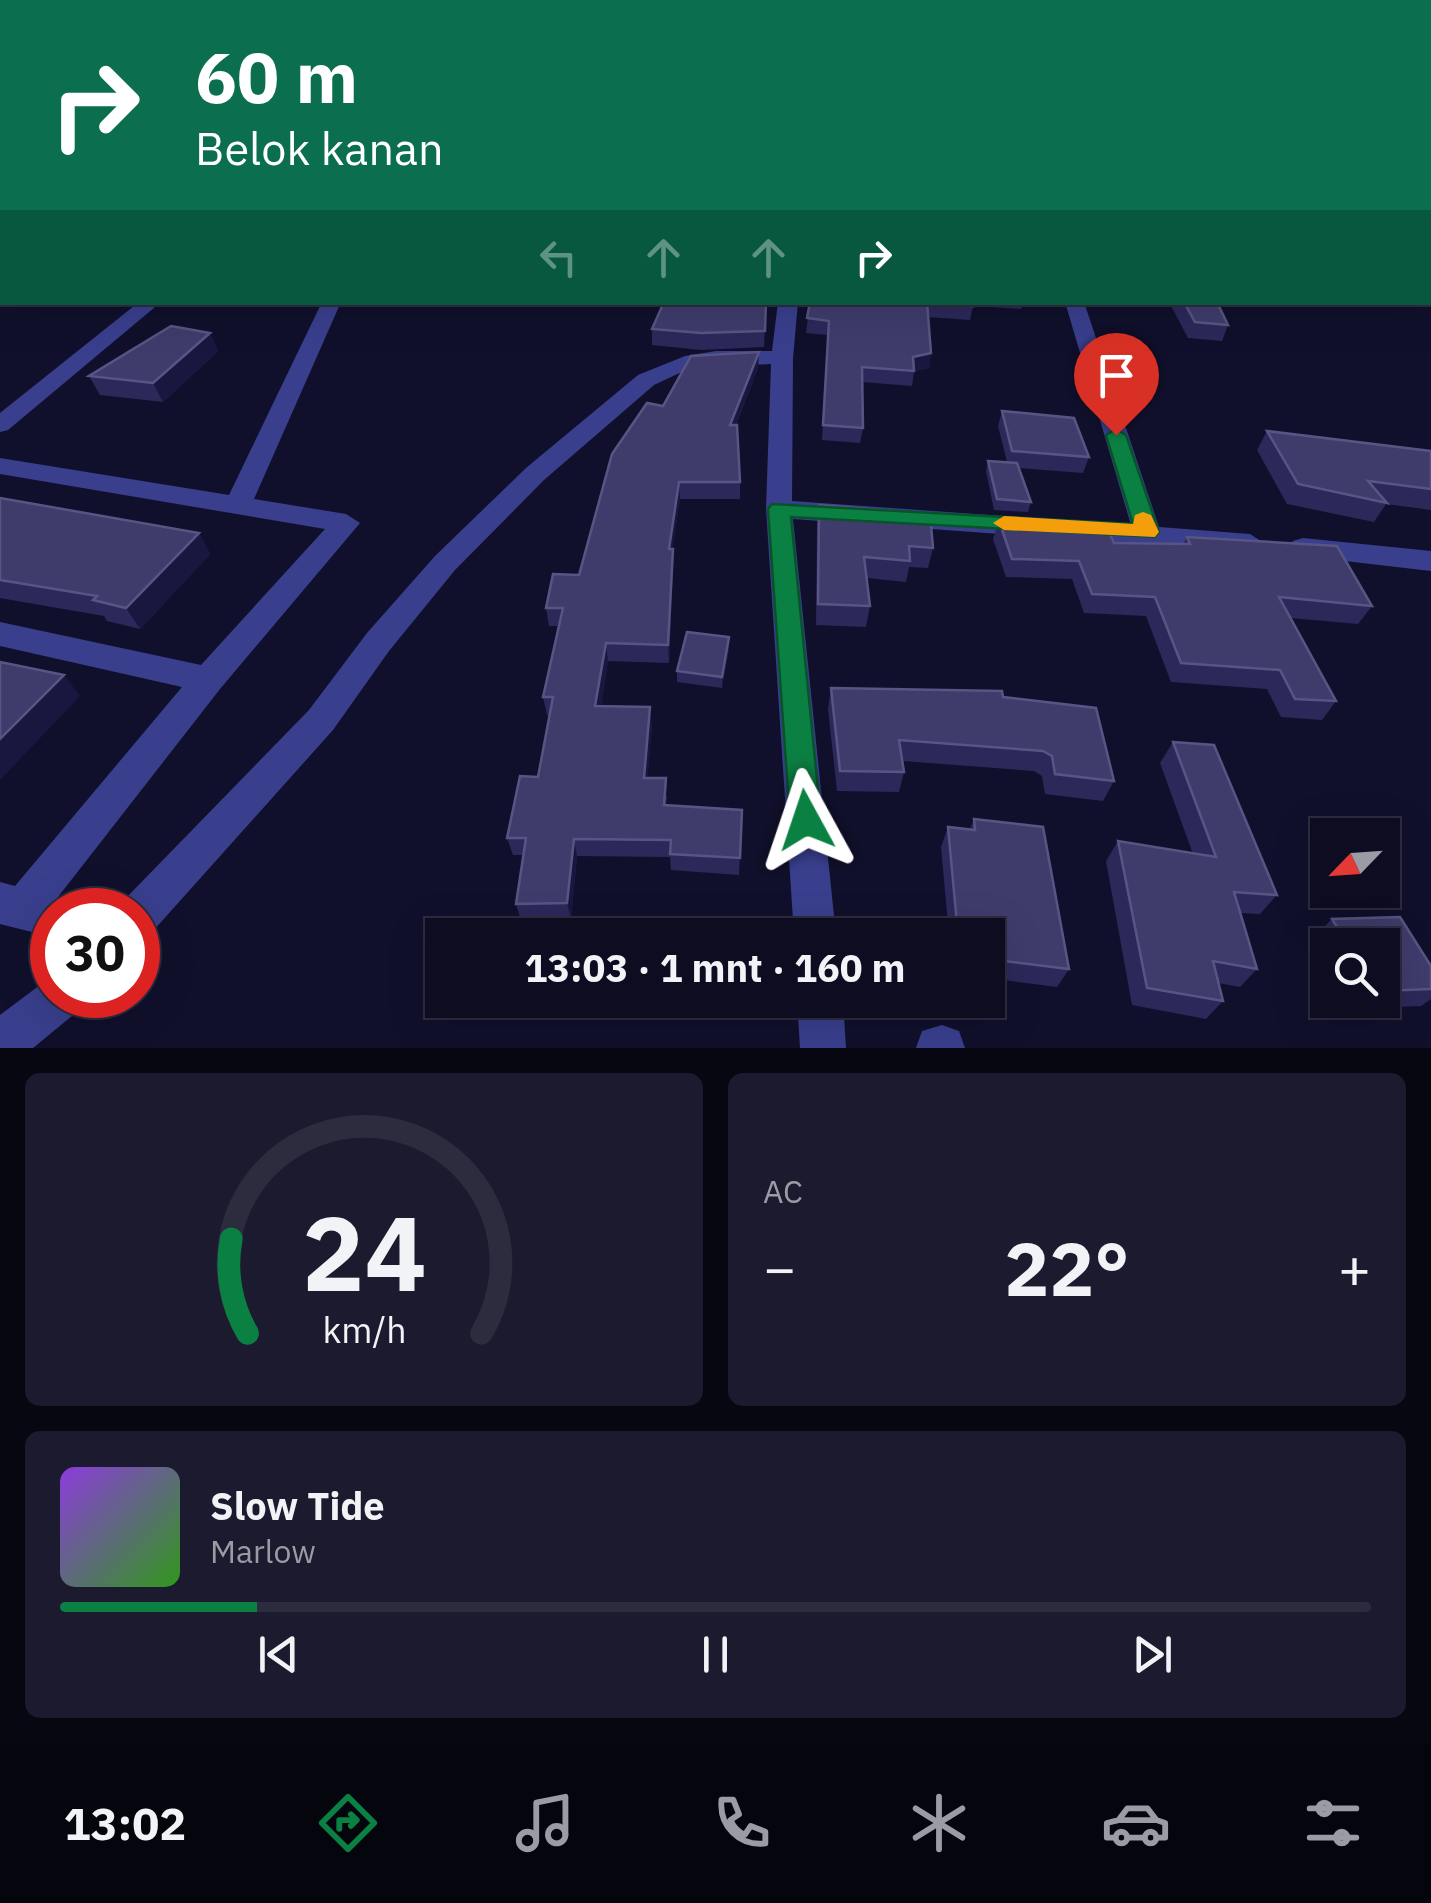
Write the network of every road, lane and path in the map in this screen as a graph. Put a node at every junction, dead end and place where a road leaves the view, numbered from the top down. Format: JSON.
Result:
{"nodes":[{"id":1,"x":148,"y":305,"type":"edge"},
{"id":2,"x":331,"y":305,"type":"edge"},
{"id":3,"x":788,"y":305,"type":"edge"},
{"id":4,"x":1075,"y":305,"type":"edge"},
{"id":5,"x":782,"y":358,"type":"junction"},
{"id":6,"x":0,"y":425,"type":"edge"},
{"id":7,"x":0,"y":466,"type":"edge"},
{"id":8,"x":239,"y":503,"type":"junction"},
{"id":9,"x":780,"y":509,"type":"junction"},
{"id":10,"x":1147,"y":532,"type":"junction"},
{"id":11,"x":1431,"y":562,"type":"edge"},
{"id":12,"x":0,"y":634,"type":"edge"},
{"id":13,"x":208,"y":680,"type":"junction"},
{"id":14,"x":160,"y":892,"type":"edge"},
{"id":15,"x":25,"y":909,"type":"edge"},
{"id":16,"x":814,"y":918,"type":"edge"},
{"id":17,"x":33,"y":1018,"type":"edge"},
{"id":18,"x":821,"y":1018,"type":"edge"},
{"id":19,"x":0,"y":1045,"type":"edge"},
{"id":20,"x":822,"y":1048,"type":"edge"}],
"edges":[{"from":1,"to":6,"type":"street"},
{"from":2,"to":8,"type":"street"},
{"from":3,"to":5,"type":"street"},
{"from":4,"to":10,"type":"street"},
{"from":5,"to":9,"type":"street"},
{"from":5,"to":14,"type":"street"},
{"from":7,"to":8,"type":"street"},
{"from":8,"to":13,"type":"street"},
{"from":9,"to":10,"type":"street"},
{"from":9,"to":16,"type":"street"},
{"from":10,"to":11,"type":"street"},
{"from":12,"to":13,"type":"street"},
{"from":13,"to":15,"type":"street"},
{"from":17,"to":19,"type":"street"},
{"from":18,"to":20,"type":"street"}]}
